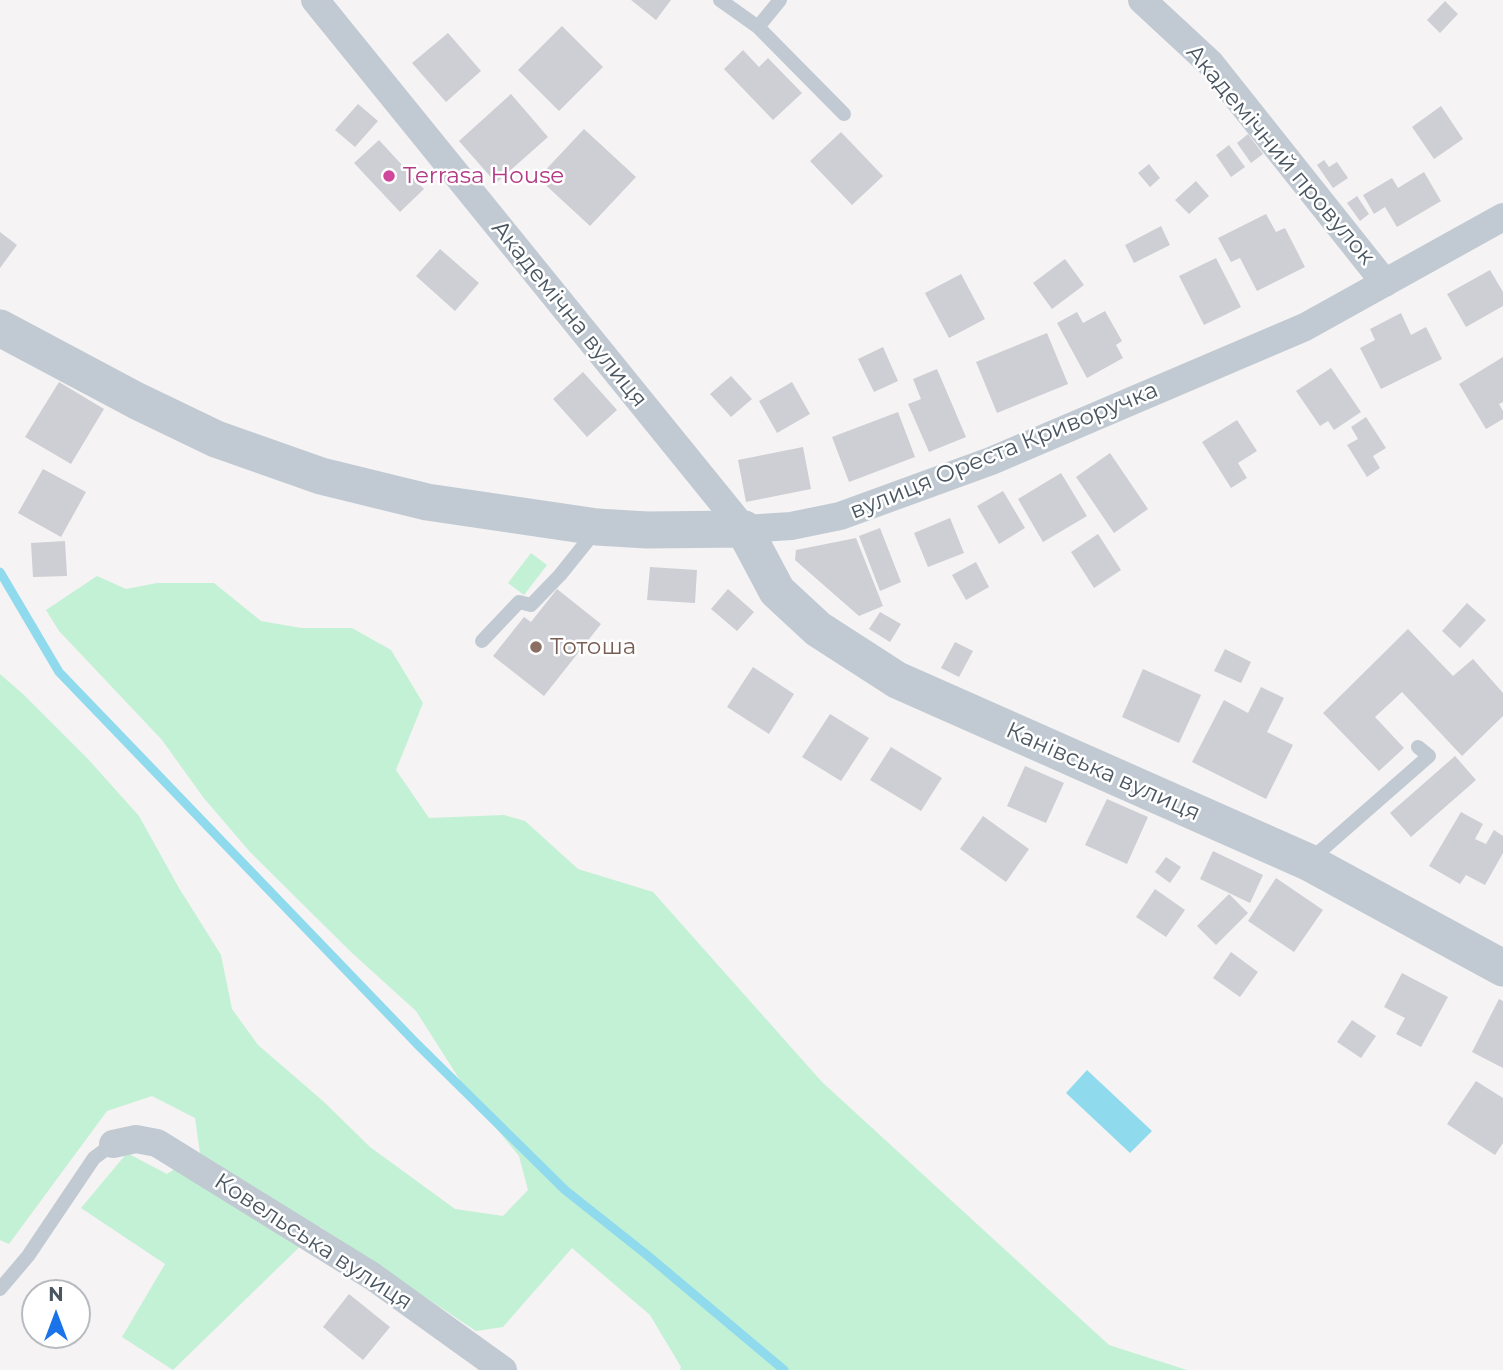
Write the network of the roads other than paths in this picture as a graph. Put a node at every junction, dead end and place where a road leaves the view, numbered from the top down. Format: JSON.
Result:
{"nodes":[{"id":1,"x":315,"y":0,"type":"edge"},
{"id":2,"x":720,"y":0,"type":"edge"},
{"id":3,"x":780,"y":0,"type":"edge"},
{"id":4,"x":1142,"y":0,"type":"edge"},
{"id":5,"x":758,"y":27,"type":"junction"},
{"id":6,"x":844,"y":114,"type":"dead end"},
{"id":7,"x":1503,"y":217,"type":"edge"},
{"id":8,"x":1385,"y":283,"type":"junction"},
{"id":9,"x":0,"y":328,"type":"edge"},
{"id":10,"x":597,"y":527,"type":"junction"},
{"id":11,"x":744,"y":529,"type":"junction"},
{"id":12,"x":482,"y":641,"type":"dead end"},
{"id":13,"x":1418,"y":747,"type":"dead end"},
{"id":14,"x":1308,"y":862,"type":"junction"},
{"id":15,"x":1503,"y":968,"type":"edge"},
{"id":16,"x":113,"y":1144,"type":"joint"},
{"id":17,"x":0,"y":1289,"type":"edge"},
{"id":18,"x":503,"y":1370,"type":"edge"}],
"edges":[{"from":1,"to":11,"type":"street","name":"Академічна вулиця"},
{"from":2,"to":5,"type":"lane"},
{"from":3,"to":5,"type":"lane"},
{"from":4,"to":8,"type":"street","name":"Академічний провулок"},
{"from":5,"to":6,"type":"lane"},
{"from":7,"to":8,"type":"street","name":"вулиця Ореста Криворучка"},
{"from":8,"to":11,"type":"street","name":"вулиця Ореста Криворучка"},
{"from":9,"to":10,"type":"street","name":"вулиця Ореста Криворучка"},
{"from":10,"to":11,"type":"street","name":"вулиця Ореста Криворучка"},
{"from":10,"to":12,"type":"lane"},
{"from":11,"to":14,"type":"street","name":"Канівська вулиця"},
{"from":13,"to":14,"type":"lane"},
{"from":14,"to":15,"type":"street","name":"Канівська вулиця"},
{"from":16,"to":17,"type":"lane"},
{"from":16,"to":18,"type":"street","name":"Ковельська вулиця"}]}
